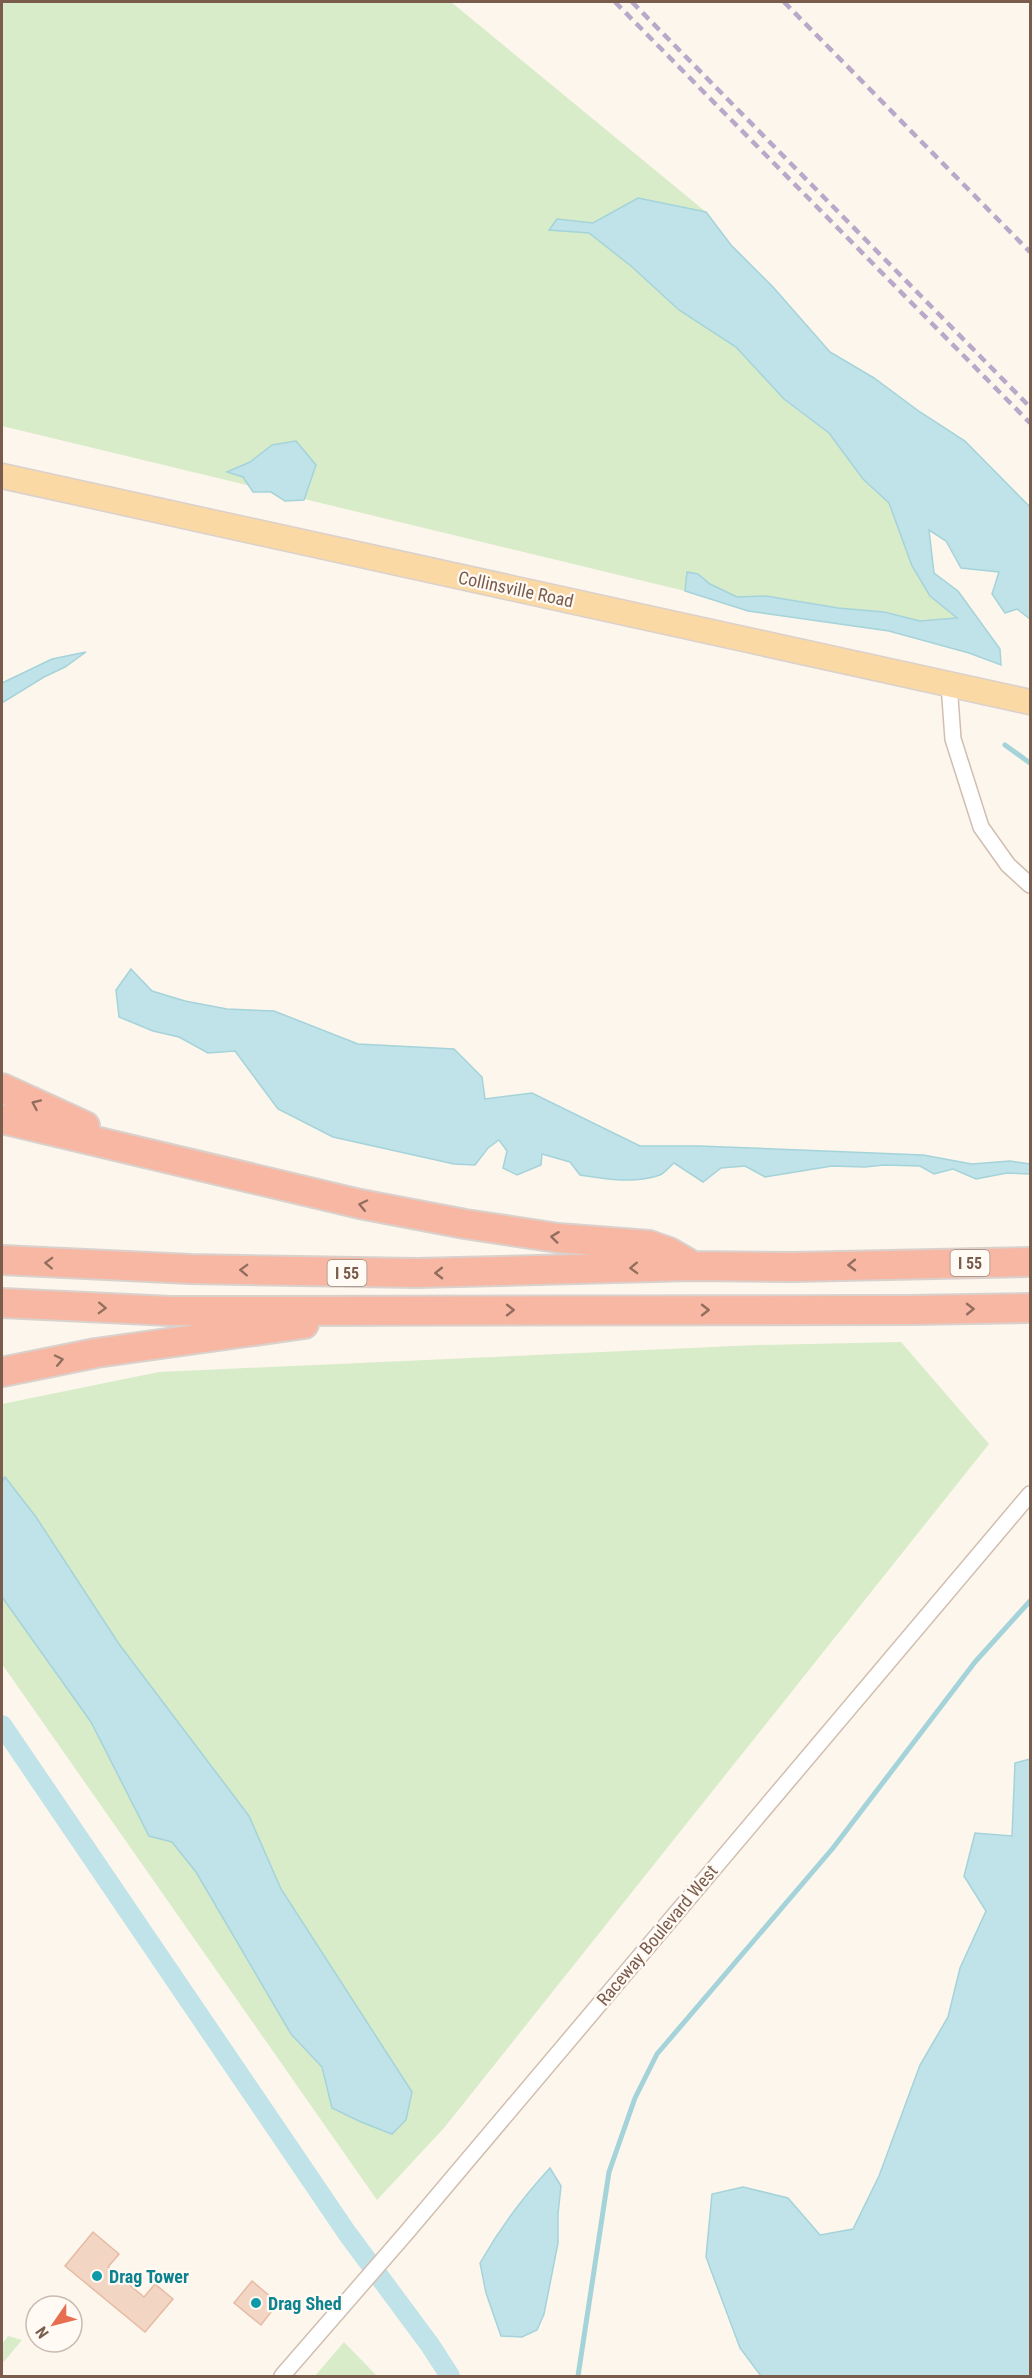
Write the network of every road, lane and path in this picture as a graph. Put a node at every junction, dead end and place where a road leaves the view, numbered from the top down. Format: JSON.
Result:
{"nodes":[{"id":1,"x":2,"y":476,"type":"edge"},
{"id":2,"x":949,"y":684,"type":"junction"},
{"id":3,"x":1030,"y":702,"type":"edge"},
{"id":4,"x":1030,"y":885,"type":"edge"},
{"id":5,"x":2,"y":1089,"type":"edge"},
{"id":6,"x":2,"y":1119,"type":"edge"},
{"id":7,"x":147,"y":1154,"type":"junction"},
{"id":8,"x":2,"y":1260,"type":"edge"},
{"id":9,"x":1030,"y":1262,"type":"edge"},
{"id":10,"x":693,"y":1266,"type":"junction"},
{"id":11,"x":2,"y":1303,"type":"edge"},
{"id":12,"x":1030,"y":1308,"type":"edge"},
{"id":13,"x":346,"y":1310,"type":"junction"},
{"id":14,"x":2,"y":1372,"type":"edge"},
{"id":15,"x":1030,"y":1494,"type":"edge"},
{"id":16,"x":282,"y":2376,"type":"edge"}],
"edges":[{"from":1,"to":2,"type":"main road","name":"Collinsville Road"},
{"from":2,"to":3,"type":"main road","name":"Collinsville Road"},
{"from":2,"to":4,"type":"street"},
{"from":7,"to":5,"type":"highway","one_way":true},
{"from":6,"to":7,"type":"highway"},
{"from":10,"to":7,"type":"highway","one_way":true},
{"from":10,"to":8,"type":"highway","number":"I 55","one_way":true},
{"from":9,"to":10,"type":"highway","number":"I 55","one_way":true},
{"from":11,"to":13,"type":"highway","number":"I 55","one_way":true},
{"from":13,"to":12,"type":"highway","number":"I 55","one_way":true},
{"from":14,"to":13,"type":"highway","one_way":true},
{"from":15,"to":16,"type":"street","name":"Raceway Boulevard West"}]}
